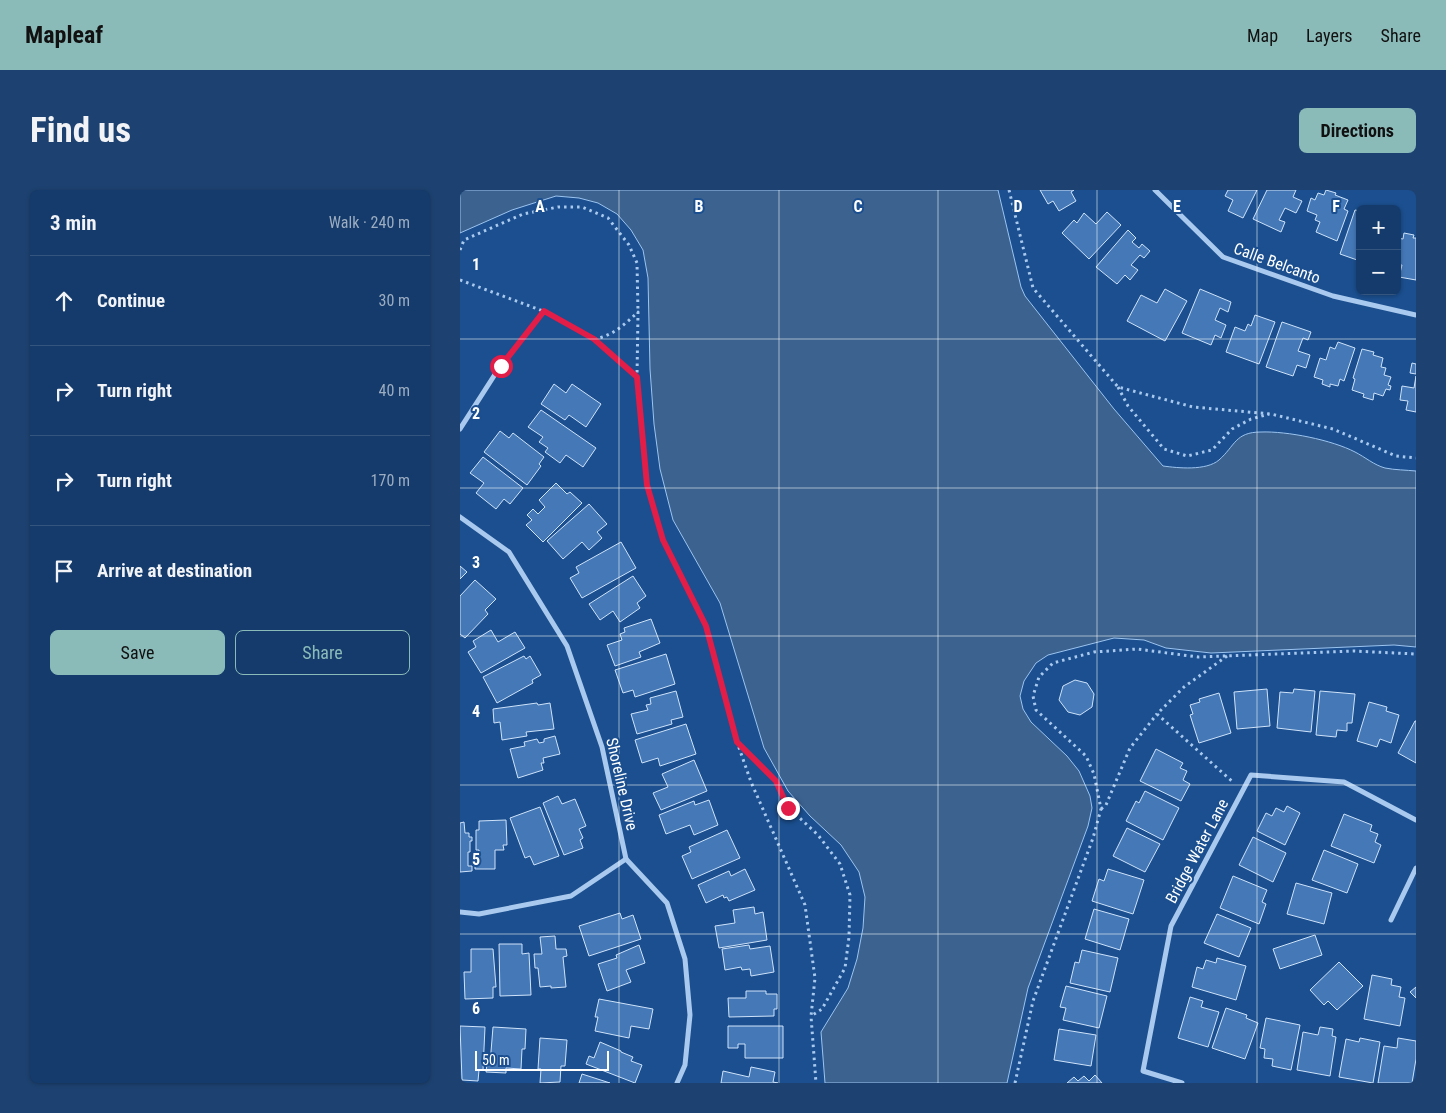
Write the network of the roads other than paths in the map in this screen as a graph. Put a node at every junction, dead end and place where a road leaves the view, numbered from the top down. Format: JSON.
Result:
{"nodes":[{"id":1,"x":1155,"y":190,"type":"edge"},
{"id":2,"x":1416,"y":315,"type":"edge"},
{"id":3,"x":501,"y":366,"type":"road end"},
{"id":4,"x":460,"y":429,"type":"edge"},
{"id":5,"x":460,"y":518,"type":"edge"},
{"id":6,"x":1416,"y":820,"type":"edge"},
{"id":7,"x":626,"y":858,"type":"junction"},
{"id":8,"x":1416,"y":868,"type":"edge"},
{"id":9,"x":460,"y":912,"type":"edge"},
{"id":10,"x":1391,"y":920,"type":"dead end"},
{"id":11,"x":677,"y":1083,"type":"edge"},
{"id":12,"x":1182,"y":1083,"type":"edge"}],
"edges":[{"from":1,"to":2,"type":"street","name":"Calle Belcanto"},
{"from":3,"to":4,"type":"street"},
{"from":5,"to":7,"type":"street","name":"Shoreline Drive"},
{"from":6,"to":12,"type":"street","name":"Bridge Water Lane"},
{"from":7,"to":9,"type":"street"},
{"from":7,"to":11,"type":"street","name":"Shoreline Drive"},
{"from":8,"to":10,"type":"street"}]}
